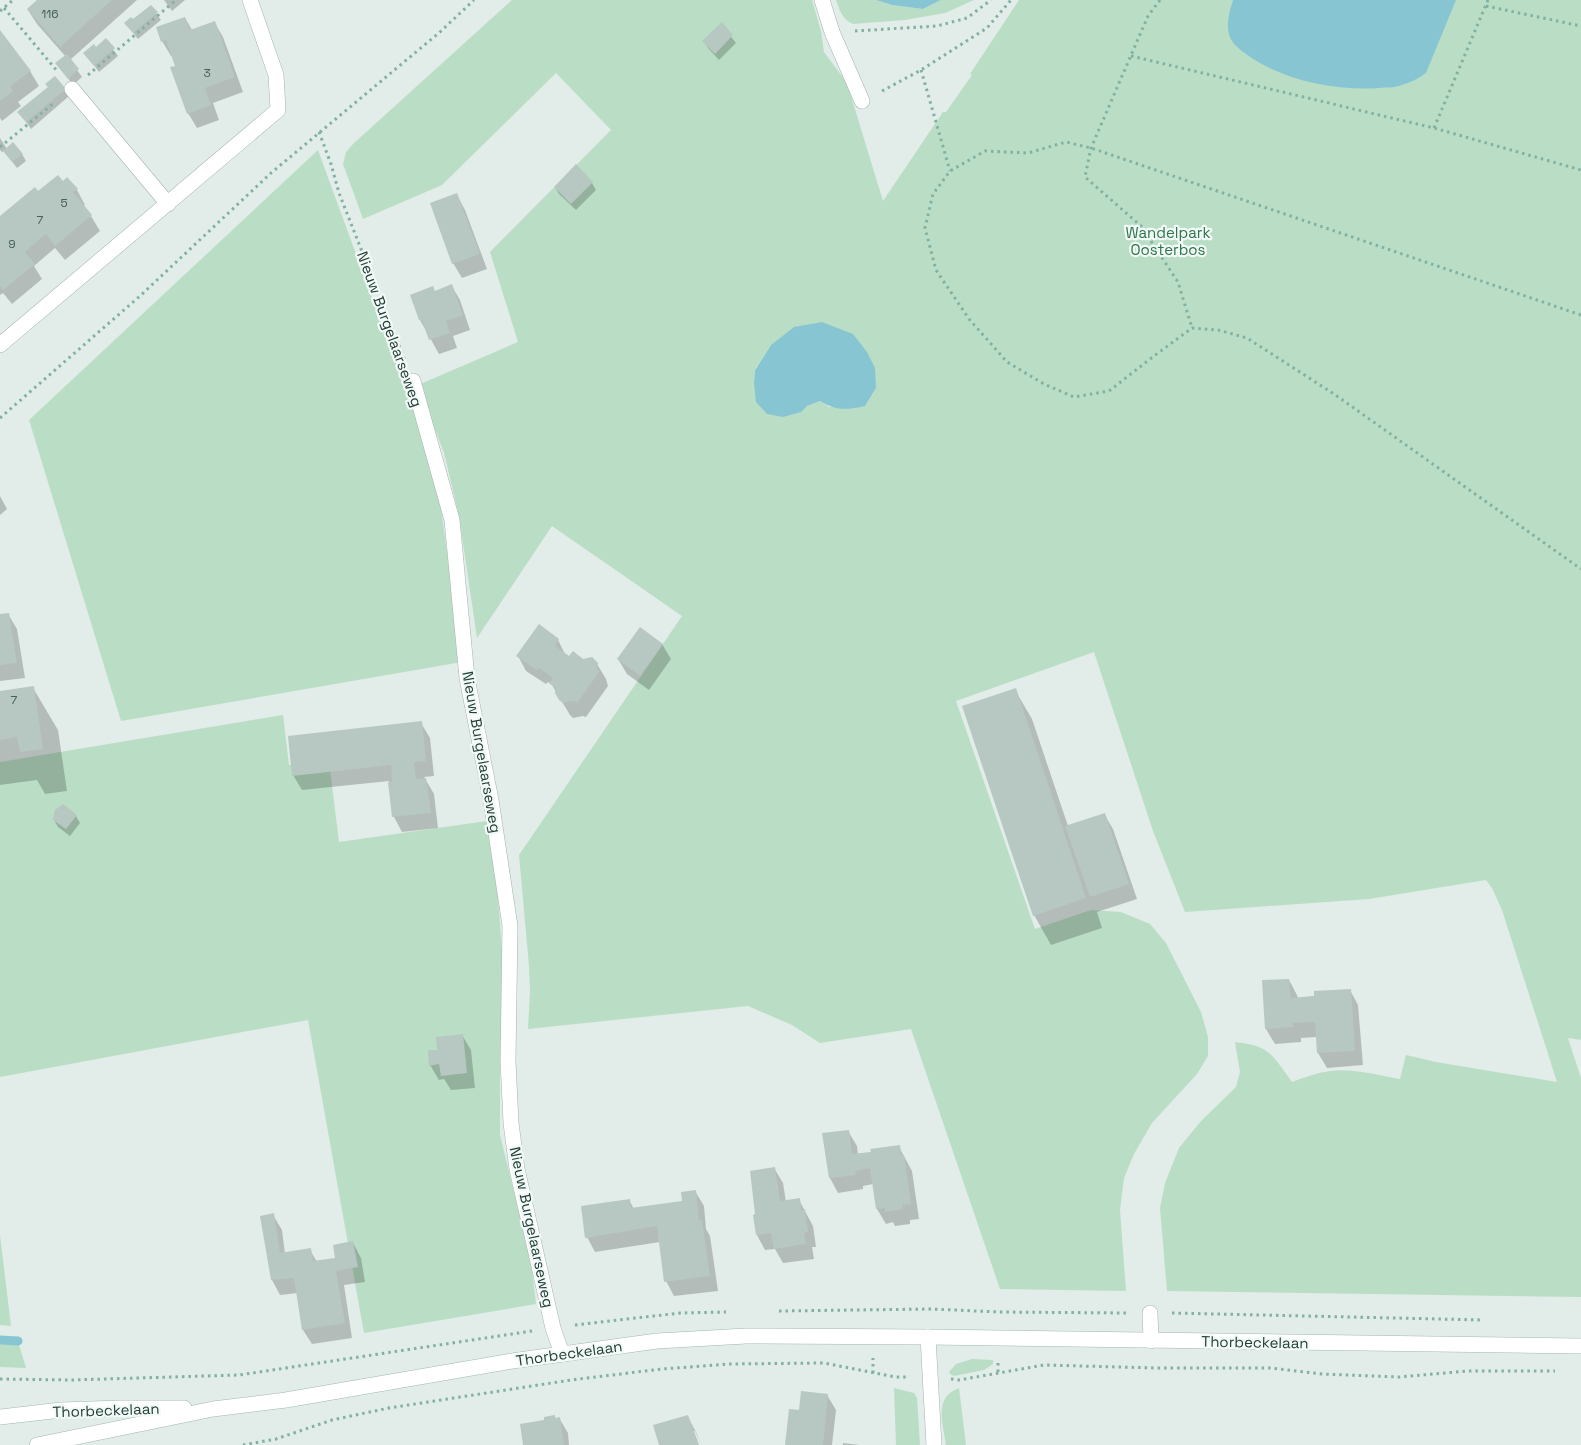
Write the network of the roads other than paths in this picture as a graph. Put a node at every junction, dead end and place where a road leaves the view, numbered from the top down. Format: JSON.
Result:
{"nodes":[{"id":1,"x":250,"y":0,"type":"edge"},
{"id":2,"x":822,"y":0,"type":"edge"},
{"id":3,"x":72,"y":89,"type":"road end"},
{"id":4,"x":862,"y":101,"type":"road end"},
{"id":5,"x":168,"y":204,"type":"junction"},
{"id":6,"x":0,"y":345,"type":"edge"},
{"id":7,"x":412,"y":381,"type":"road end"},
{"id":8,"x":1150,"y":1313,"type":"dead end"},
{"id":9,"x":928,"y":1337,"type":"junction"},
{"id":10,"x":1151,"y":1341,"type":"junction"},
{"id":11,"x":1581,"y":1346,"type":"edge"},
{"id":12,"x":562,"y":1354,"type":"junction"},
{"id":13,"x":213,"y":1409,"type":"junction"},
{"id":14,"x":0,"y":1417,"type":"edge"},
{"id":15,"x":37,"y":1445,"type":"edge"},
{"id":16,"x":934,"y":1445,"type":"edge"}],
"edges":[{"from":1,"to":5,"type":"main road"},
{"from":2,"to":4,"type":"main road"},
{"from":3,"to":5,"type":"main road"},
{"from":5,"to":6,"type":"main road"},
{"from":7,"to":12,"type":"main road","name":"Nieuw Burgelaarseweg"},
{"from":8,"to":10,"type":"main road"},
{"from":9,"to":10,"type":"main road","name":"Thorbeckelaan"},
{"from":9,"to":12,"type":"main road","name":"Thorbeckelaan"},
{"from":9,"to":16,"type":"main road"},
{"from":10,"to":11,"type":"main road","name":"Thorbeckelaan"},
{"from":12,"to":13,"type":"main road","name":"Thorbeckelaan"},
{"from":13,"to":14,"type":"main road","name":"Thorbeckelaan"},
{"from":13,"to":15,"type":"main road","name":"Thorbeckelaan"}]}
